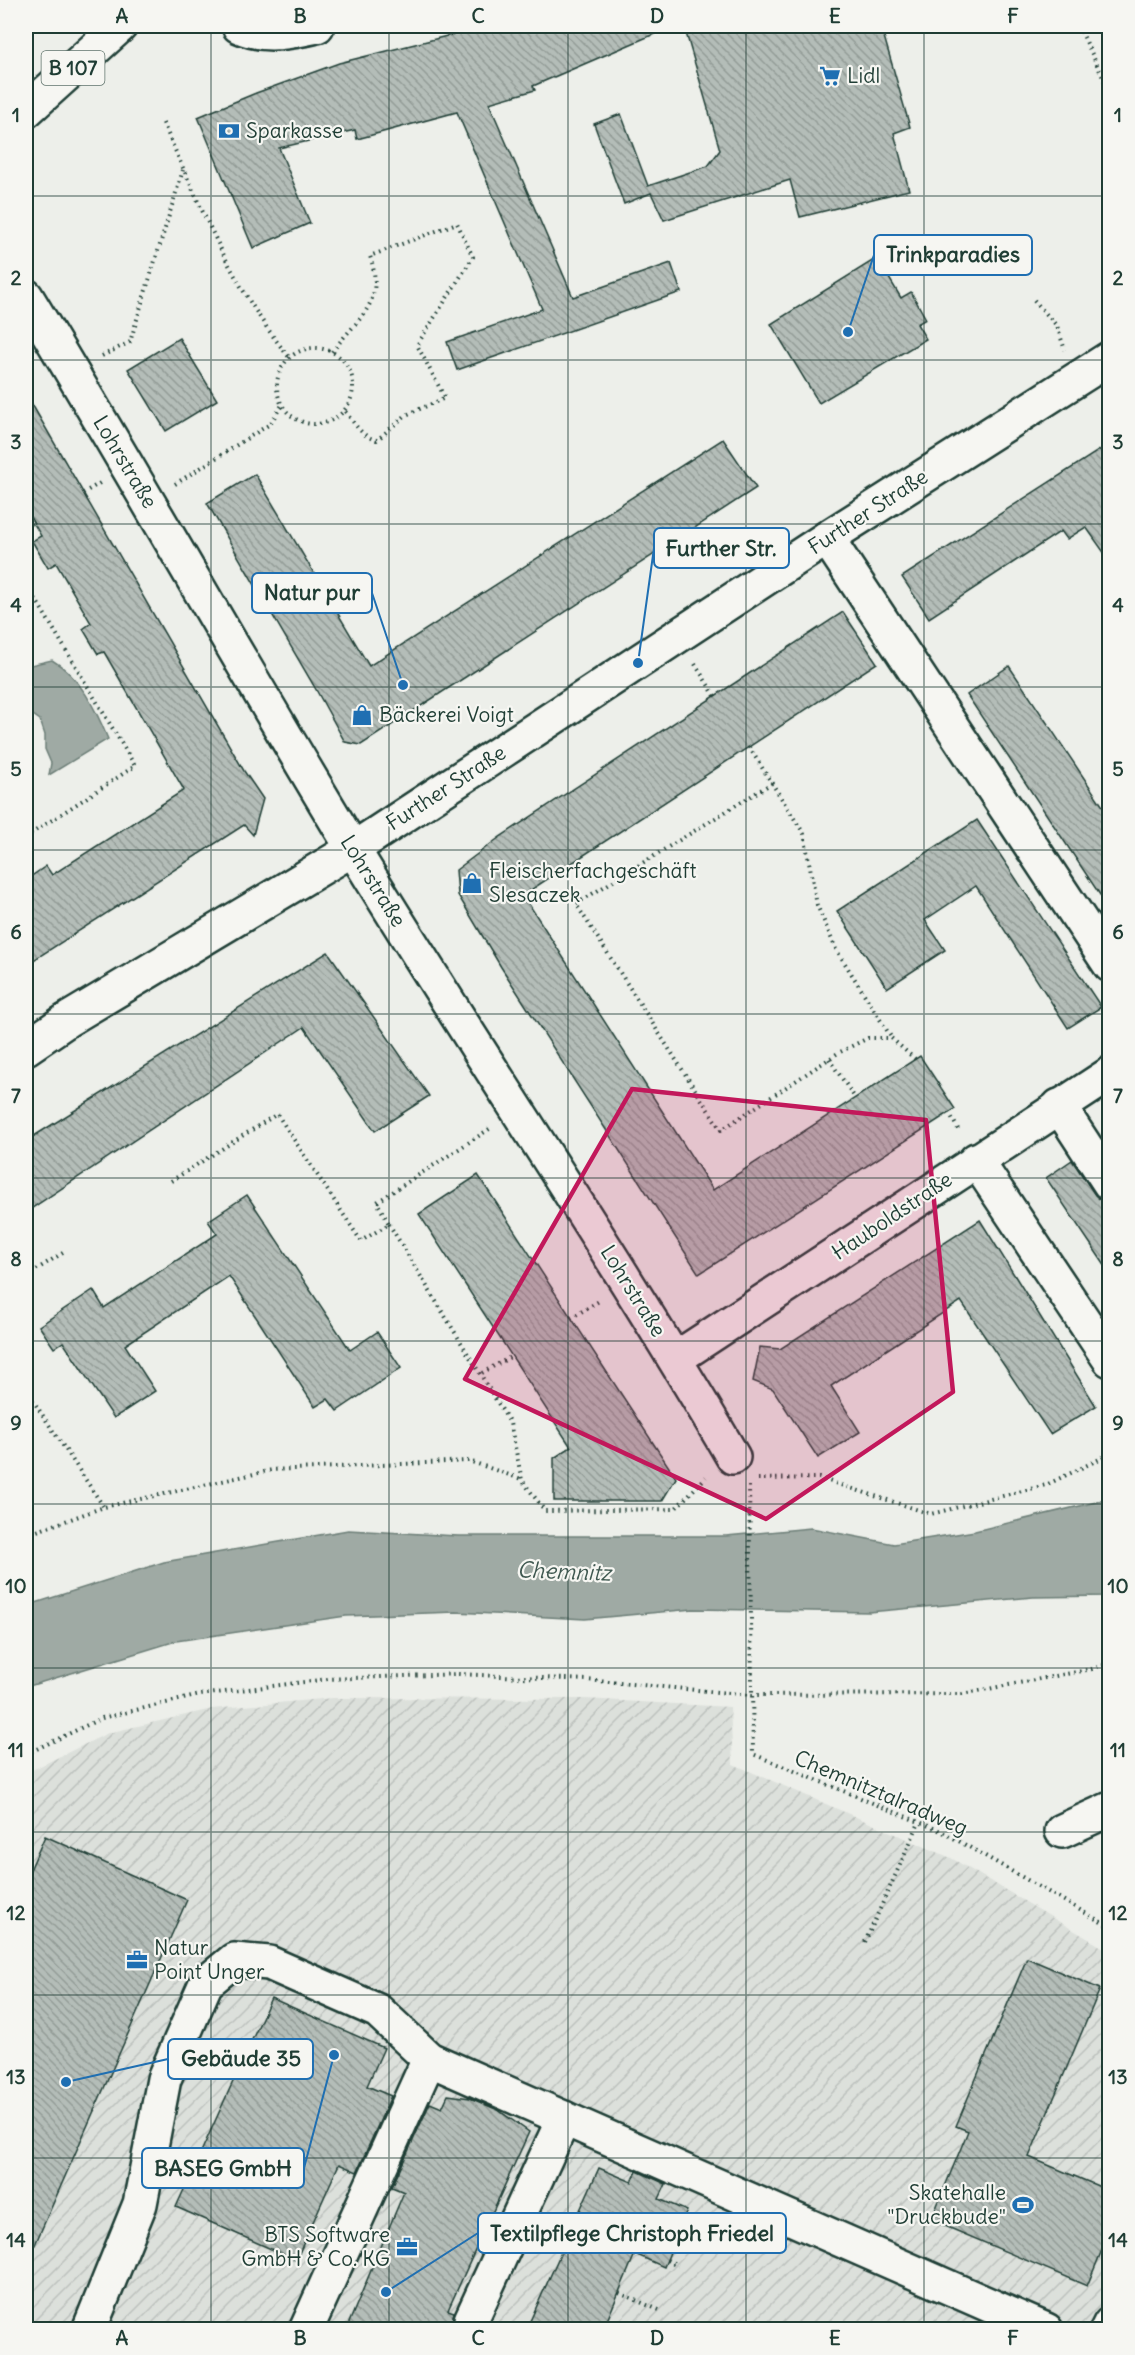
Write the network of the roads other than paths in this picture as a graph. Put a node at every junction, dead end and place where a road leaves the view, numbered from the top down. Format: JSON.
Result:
{"nodes":[{"id":1,"x":120,"y":26,"type":"edge"},
{"id":2,"x":239,"y":26,"type":"edge"},
{"id":3,"x":317,"y":26,"type":"edge"},
{"id":4,"x":26,"y":111,"type":"edge"},
{"id":5,"x":26,"y":296,"type":"edge"},
{"id":6,"x":1107,"y":365,"type":"edge"},
{"id":7,"x":827,"y":538,"type":"junction"},
{"id":8,"x":353,"y":849,"type":"junction"},
{"id":9,"x":1110,"y":965,"type":"edge"},
{"id":10,"x":26,"y":1048,"type":"edge"},
{"id":11,"x":1110,"y":1074,"type":"edge"},
{"id":12,"x":1059,"y":1106,"type":"junction"},
{"id":13,"x":976,"y":1160,"type":"junction"},
{"id":14,"x":1110,"y":1184,"type":"edge"},
{"id":15,"x":675,"y":1359,"type":"junction"},
{"id":16,"x":1110,"y":1360,"type":"edge"},
{"id":17,"x":721,"y":1466,"type":"road end"},
{"id":18,"x":1110,"y":1809,"type":"edge"},
{"id":19,"x":1062,"y":1831,"type":"dead end"},
{"id":20,"x":429,"y":2059,"type":"junction"},
{"id":21,"x":564,"y":2118,"type":"junction"},
{"id":22,"x":471,"y":2320,"type":"dead end"},
{"id":23,"x":1110,"y":2324,"type":"edge"},
{"id":24,"x":89,"y":2330,"type":"edge"},
{"id":25,"x":306,"y":2330,"type":"edge"},
{"id":26,"x":1046,"y":2330,"type":"edge"},
{"id":27,"x":1107,"y":2330,"type":"edge"}],
"edges":[{"from":1,"to":4,"type":"street","number":"B 107"},
{"from":2,"to":3,"type":"street"},
{"from":5,"to":8,"type":"street","name":"Lohrstraße"},
{"from":6,"to":7,"type":"street","name":"Further Straße"},
{"from":7,"to":8,"type":"street","name":"Further Straße"},
{"from":7,"to":9,"type":"street"},
{"from":8,"to":10,"type":"street","name":"Further Straße"},
{"from":8,"to":15,"type":"street","name":"Lohrstraße"},
{"from":11,"to":12,"type":"street","name":"Hauboldstraße"},
{"from":12,"to":13,"type":"street","name":"Hauboldstraße"},
{"from":12,"to":14,"type":"street"},
{"from":13,"to":15,"type":"street","name":"Hauboldstraße"},
{"from":13,"to":16,"type":"street"},
{"from":15,"to":17,"type":"street","name":"Lohrstraße"},
{"from":18,"to":19,"type":"street"},
{"from":20,"to":21,"type":"street"},
{"from":20,"to":24,"type":"street"},
{"from":20,"to":25,"type":"street"},
{"from":21,"to":22,"type":"street"},
{"from":21,"to":26,"type":"street"},
{"from":23,"to":27,"type":"street"}]}
